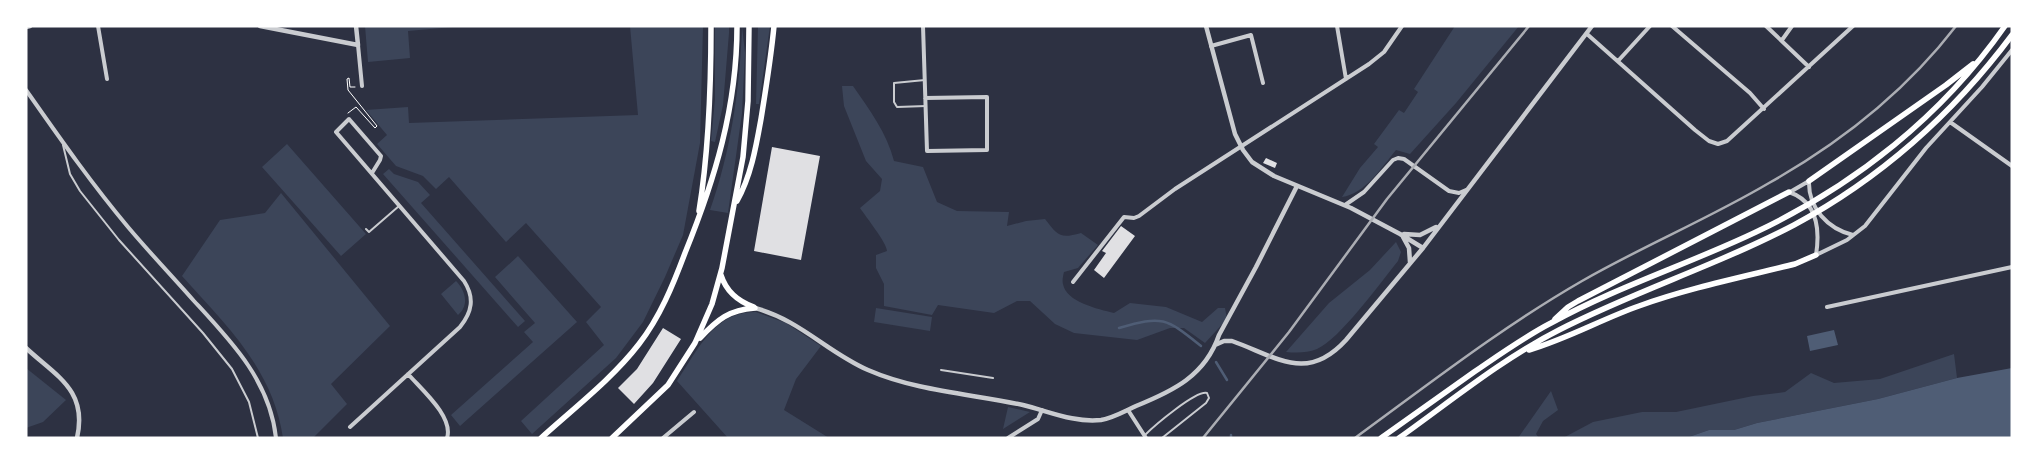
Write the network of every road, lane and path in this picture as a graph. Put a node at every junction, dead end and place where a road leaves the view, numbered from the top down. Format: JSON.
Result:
{"nodes":[{"id":1,"x":30,"y":26,"type":"edge"},
{"id":2,"x":98,"y":26,"type":"edge"},
{"id":3,"x":356,"y":26,"type":"edge"},
{"id":4,"x":711,"y":26,"type":"edge"},
{"id":5,"x":737,"y":26,"type":"edge"},
{"id":6,"x":750,"y":26,"type":"edge"},
{"id":7,"x":774,"y":26,"type":"edge"},
{"id":8,"x":923,"y":26,"type":"edge"},
{"id":9,"x":1206,"y":26,"type":"edge"},
{"id":10,"x":1337,"y":26,"type":"edge"},
{"id":11,"x":1402,"y":26,"type":"edge"},
{"id":12,"x":1592,"y":26,"type":"edge"},
{"id":13,"x":1650,"y":26,"type":"edge"},
{"id":14,"x":1672,"y":26,"type":"edge"},
{"id":15,"x":1766,"y":26,"type":"edge"},
{"id":16,"x":1792,"y":26,"type":"edge"},
{"id":17,"x":1853,"y":26,"type":"edge"},
{"id":18,"x":2005,"y":26,"type":"edge"},
{"id":19,"x":26,"y":27,"type":"edge"},
{"id":20,"x":263,"y":27,"type":"edge"},
{"id":21,"x":1587,"y":34,"type":"junction"},
{"id":22,"x":2012,"y":35,"type":"edge"},
{"id":23,"x":1782,"y":40,"type":"junction"},
{"id":24,"x":358,"y":46,"type":"junction"},
{"id":25,"x":1211,"y":46,"type":"junction"},
{"id":26,"x":2012,"y":50,"type":"edge"},
{"id":27,"x":1982,"y":57,"type":"junction"},
{"id":28,"x":1618,"y":61,"type":"junction"},
{"id":29,"x":1809,"y":67,"type":"junction"},
{"id":30,"x":108,"y":79,"type":"dead end"},
{"id":31,"x":1346,"y":79,"type":"junction"},
{"id":32,"x":925,"y":80,"type":"junction"},
{"id":33,"x":1263,"y":83,"type":"dead end"},
{"id":34,"x":362,"y":86,"type":"joint"},
{"id":35,"x":26,"y":90,"type":"edge"},
{"id":36,"x":925,"y":98,"type":"junction"},
{"id":37,"x":926,"y":106,"type":"junction"},
{"id":38,"x":1764,"y":109,"type":"junction"},
{"id":39,"x":349,"y":119,"type":"junction"},
{"id":40,"x":1950,"y":122,"type":"junction"},
{"id":41,"x":63,"y":142,"type":"junction"},
{"id":42,"x":1240,"y":146,"type":"junction"},
{"id":43,"x":2012,"y":166,"type":"edge"},
{"id":44,"x":372,"y":173,"type":"junction"},
{"id":45,"x":1809,"y":181,"type":"junction"},
{"id":46,"x":1297,"y":186,"type":"junction"},
{"id":47,"x":1466,"y":190,"type":"junction"},
{"id":48,"x":1789,"y":192,"type":"junction"},
{"id":49,"x":735,"y":205,"type":"junction"},
{"id":50,"x":399,"y":206,"type":"junction"},
{"id":51,"x":1345,"y":206,"type":"junction"},
{"id":52,"x":1440,"y":224,"type":"junction"},
{"id":53,"x":697,"y":226,"type":"junction"},
{"id":54,"x":366,"y":229,"type":"dead end"},
{"id":55,"x":1853,"y":235,"type":"junction"},
{"id":56,"x":1408,"y":239,"type":"junction"},
{"id":57,"x":1423,"y":248,"type":"junction"},
{"id":58,"x":1816,"y":255,"type":"junction"},
{"id":59,"x":1410,"y":264,"type":"junction"},
{"id":60,"x":2012,"y":267,"type":"edge"},
{"id":61,"x":721,"y":274,"type":"junction"},
{"id":62,"x":1073,"y":282,"type":"dead end"},
{"id":63,"x":1827,"y":307,"type":"dead end"},
{"id":64,"x":756,"y":308,"type":"junction"},
{"id":65,"x":1552,"y":322,"type":"junction"},
{"id":66,"x":695,"y":343,"type":"junction"},
{"id":67,"x":1215,"y":346,"type":"junction"},
{"id":68,"x":26,"y":348,"type":"edge"},
{"id":69,"x":1522,"y":352,"type":"junction"},
{"id":70,"x":941,"y":370,"type":"dead end"},
{"id":71,"x":408,"y":374,"type":"junction"},
{"id":72,"x":993,"y":378,"type":"dead end"},
{"id":73,"x":1042,"y":410,"type":"junction"},
{"id":74,"x":1128,"y":410,"type":"junction"},
{"id":75,"x":694,"y":412,"type":"dead end"},
{"id":76,"x":350,"y":427,"type":"dead end"},
{"id":77,"x":1145,"y":436,"type":"edge"},
{"id":78,"x":77,"y":438,"type":"edge"},
{"id":79,"x":258,"y":438,"type":"edge"},
{"id":80,"x":276,"y":438,"type":"edge"},
{"id":81,"x":447,"y":438,"type":"edge"},
{"id":82,"x":541,"y":438,"type":"edge"},
{"id":83,"x":612,"y":438,"type":"edge"},
{"id":84,"x":663,"y":438,"type":"edge"},
{"id":85,"x":1008,"y":438,"type":"edge"},
{"id":86,"x":1162,"y":438,"type":"edge"},
{"id":87,"x":1381,"y":438,"type":"edge"},
{"id":88,"x":1399,"y":438,"type":"edge"}],
"edges":[{"from":1,"to":19,"type":"street"},
{"from":2,"to":30,"type":"street"},
{"from":3,"to":24,"type":"street"},
{"from":4,"to":53,"type":"main road"},
{"from":5,"to":53,"type":"main road"},
{"from":6,"to":49,"type":"main road"},
{"from":7,"to":49,"type":"main road"},
{"from":8,"to":32,"type":"street"},
{"from":9,"to":25,"type":"street"},
{"from":10,"to":31,"type":"street"},
{"from":11,"to":31,"type":"street"},
{"from":12,"to":21,"type":"street"},
{"from":13,"to":28,"type":"street"},
{"from":14,"to":38,"type":"street"},
{"from":15,"to":23,"type":"street"},
{"from":16,"to":23,"type":"street"},
{"from":17,"to":29,"type":"street"},
{"from":18,"to":27,"type":"main road"},
{"from":20,"to":24,"type":"street"},
{"from":21,"to":28,"type":"street"},
{"from":21,"to":47,"type":"street"},
{"from":22,"to":69,"type":"main road"},
{"from":23,"to":29,"type":"street"},
{"from":24,"to":34,"type":"street"},
{"from":25,"to":33,"type":"street"},
{"from":25,"to":42,"type":"street"},
{"from":26,"to":40,"type":"street"},
{"from":27,"to":45,"type":"main road"},
{"from":27,"to":65,"type":"main road"},
{"from":28,"to":38,"type":"street"},
{"from":29,"to":38,"type":"street"},
{"from":31,"to":42,"type":"street"},
{"from":32,"to":36,"type":"street"},
{"from":32,"to":37,"type":"lane"},
{"from":34,"to":39,"type":"path"},
{"from":35,"to":41,"type":"street"},
{"from":36,"to":37,"type":"street"},
{"from":36,"to":37,"type":"street"},
{"from":39,"to":44,"type":"street"},
{"from":39,"to":44,"type":"street"},
{"from":40,"to":43,"type":"street"},
{"from":40,"to":55,"type":"street"},
{"from":41,"to":79,"type":"lane"},
{"from":41,"to":80,"type":"street"},
{"from":42,"to":46,"type":"street"},
{"from":42,"to":62,"type":"street"},
{"from":44,"to":50,"type":"street"},
{"from":45,"to":48,"type":"street"},
{"from":45,"to":55,"type":"street"},
{"from":46,"to":51,"type":"street"},
{"from":46,"to":67,"type":"street"},
{"from":47,"to":51,"type":"street"},
{"from":47,"to":52,"type":"street"},
{"from":48,"to":58,"type":"street"},
{"from":48,"to":65,"type":"main road"},
{"from":49,"to":61,"type":"main road"},
{"from":50,"to":54,"type":"lane"},
{"from":50,"to":71,"type":"street"},
{"from":51,"to":56,"type":"street"},
{"from":52,"to":56,"type":"street"},
{"from":52,"to":57,"type":"street"},
{"from":53,"to":82,"type":"main road"},
{"from":55,"to":58,"type":"street"},
{"from":56,"to":57,"type":"street"},
{"from":56,"to":59,"type":"street"},
{"from":57,"to":59,"type":"street"},
{"from":58,"to":69,"type":"main road"},
{"from":59,"to":67,"type":"street"},
{"from":60,"to":63,"type":"street"},
{"from":61,"to":64,"type":"main road"},
{"from":61,"to":66,"type":"main road"},
{"from":64,"to":66,"type":"main road"},
{"from":64,"to":73,"type":"street"},
{"from":65,"to":87,"type":"main road"},
{"from":66,"to":83,"type":"main road"},
{"from":67,"to":74,"type":"street"},
{"from":68,"to":78,"type":"street"},
{"from":69,"to":88,"type":"main road"},
{"from":70,"to":72,"type":"lane"},
{"from":71,"to":76,"type":"street"},
{"from":71,"to":81,"type":"street"},
{"from":73,"to":74,"type":"street"},
{"from":73,"to":85,"type":"street"},
{"from":74,"to":77,"type":"street"},
{"from":75,"to":84,"type":"street"},
{"from":77,"to":86,"type":"lane"}]}
